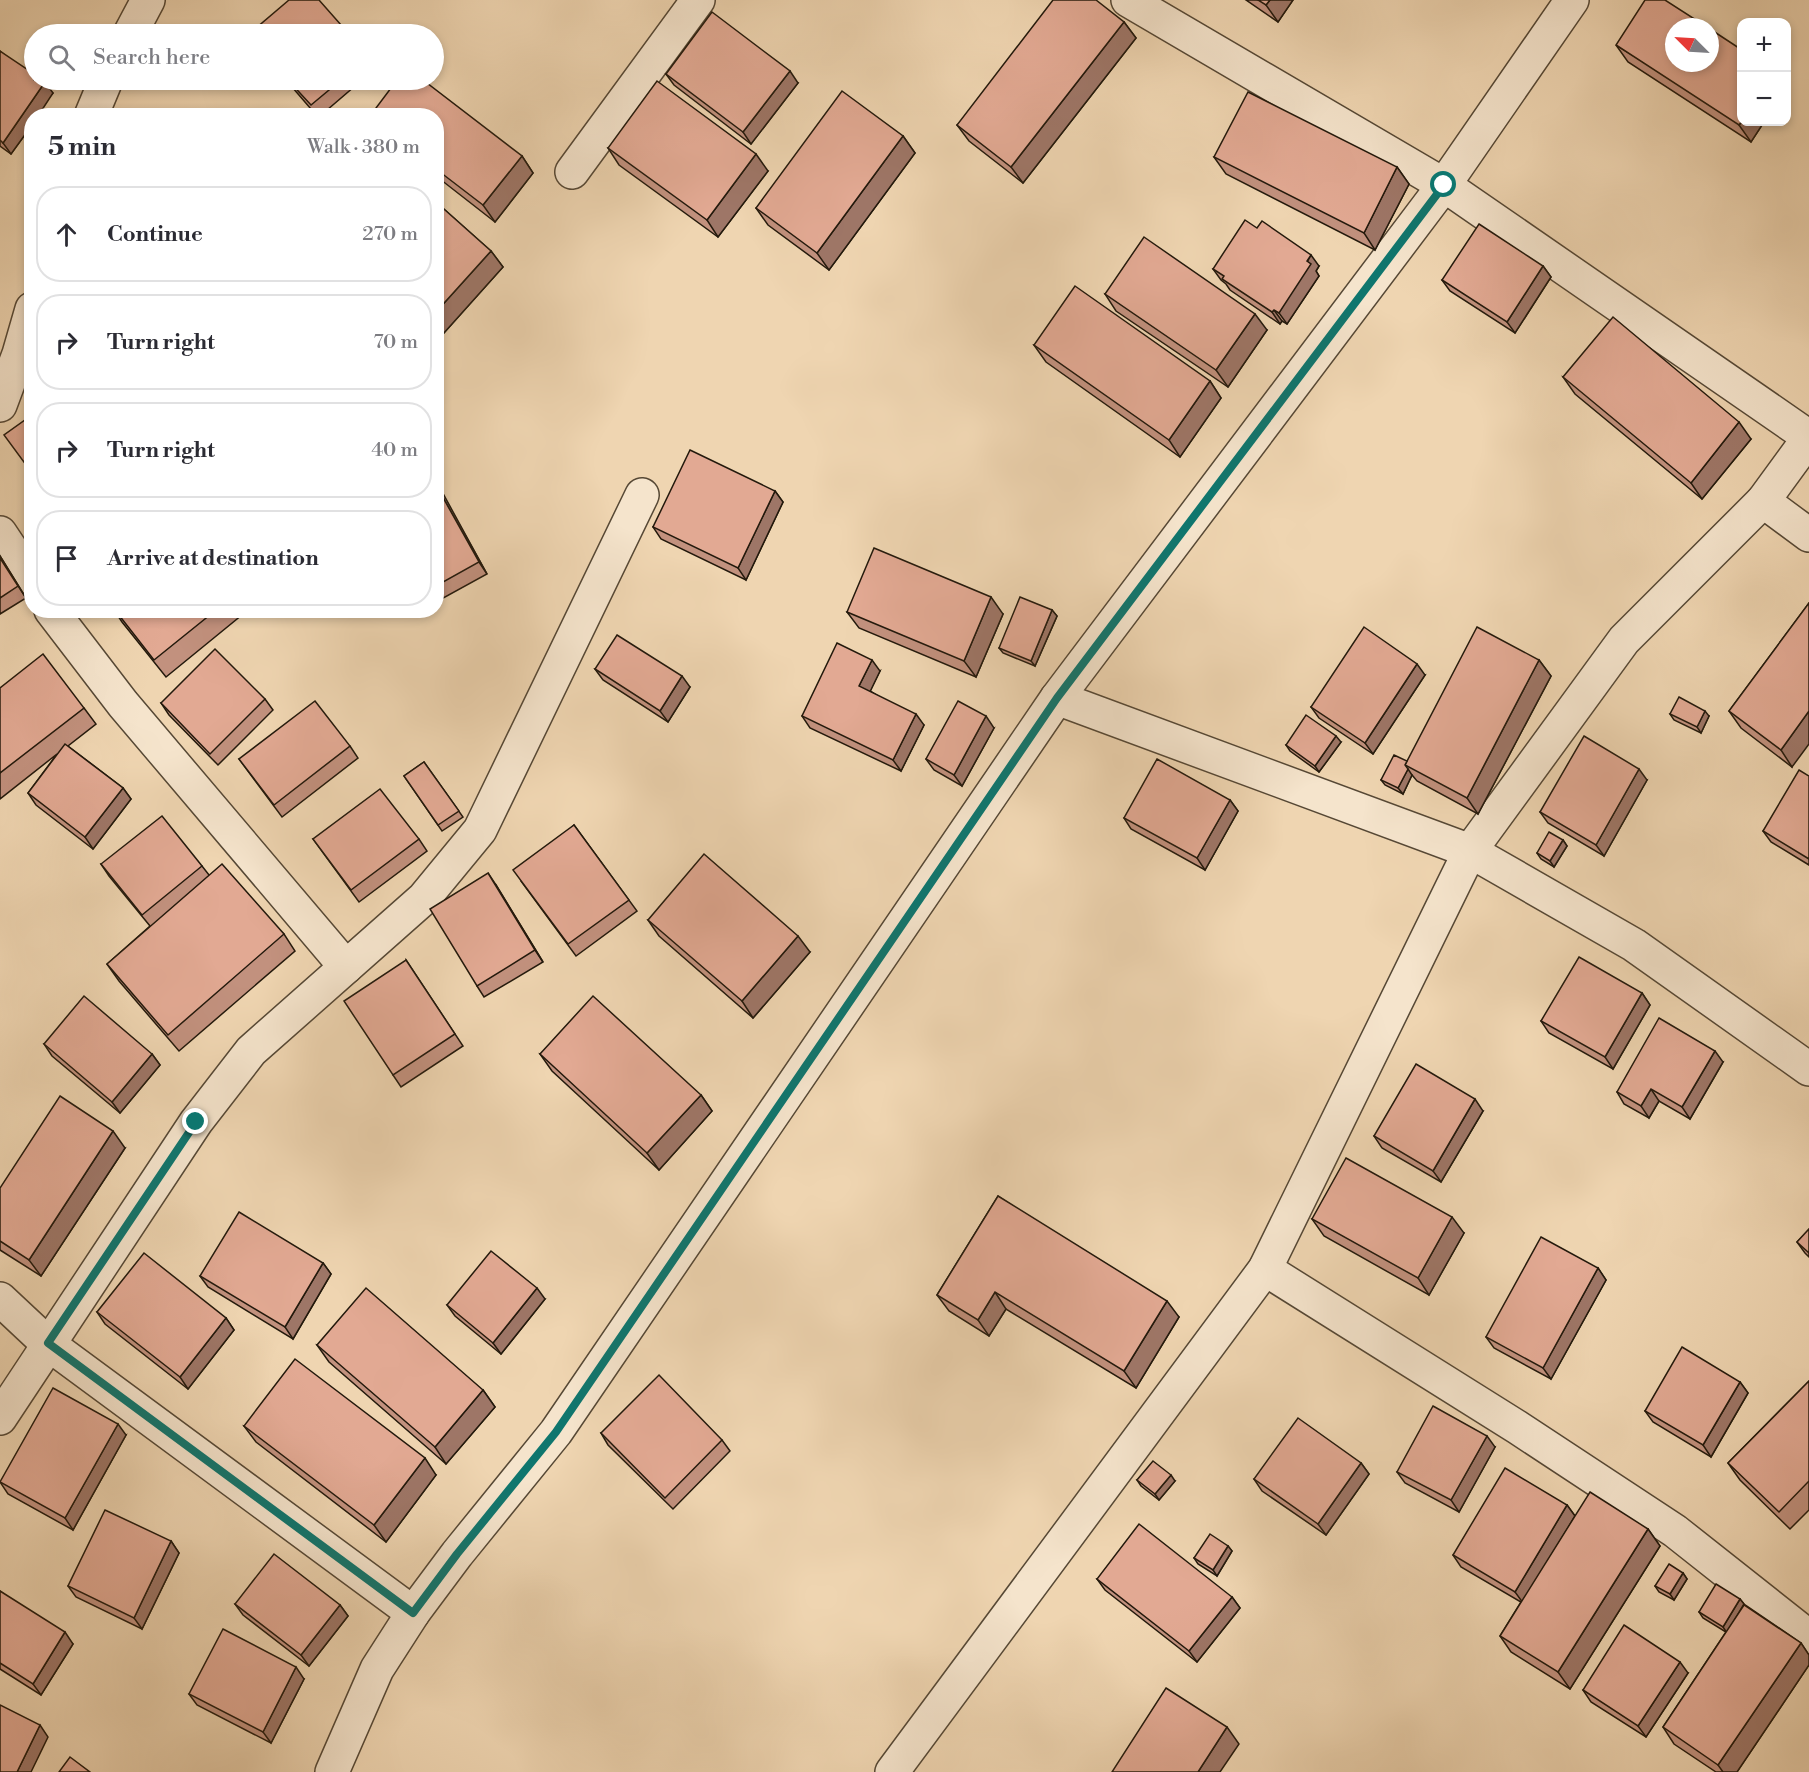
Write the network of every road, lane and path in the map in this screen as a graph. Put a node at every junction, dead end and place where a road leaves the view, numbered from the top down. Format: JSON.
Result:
{"nodes":[{"id":1,"x":148,"y":0,"type":"edge"},
{"id":2,"x":698,"y":0,"type":"edge"},
{"id":3,"x":1128,"y":0,"type":"edge"},
{"id":4,"x":1572,"y":0,"type":"edge"},
{"id":5,"x":135,"y":24,"type":"edge"},
{"id":6,"x":102,"y":90,"type":"edge"},
{"id":7,"x":94,"y":108,"type":"edge"},
{"id":8,"x":572,"y":172,"type":"dead end"},
{"id":9,"x":1444,"y":185,"type":"junction"},
{"id":10,"x":24,"y":337,"type":"edge"},
{"id":11,"x":0,"y":405,"type":"edge"},
{"id":12,"x":1809,"y":437,"type":"edge"},
{"id":13,"x":642,"y":495,"type":"dead end"},
{"id":14,"x":1763,"y":501,"type":"junction"},
{"id":15,"x":0,"y":533,"type":"edge"},
{"id":16,"x":1809,"y":535,"type":"edge"},
{"id":17,"x":24,"y":568,"type":"edge"},
{"id":18,"x":57,"y":618,"type":"edge"},
{"id":19,"x":1057,"y":698,"type":"junction"},
{"id":20,"x":1470,"y":850,"type":"junction"},
{"id":21,"x":346,"y":967,"type":"junction"},
{"id":22,"x":1809,"y":1069,"type":"edge"},
{"id":23,"x":1265,"y":1269,"type":"junction"},
{"id":24,"x":0,"y":1299,"type":"edge"},
{"id":25,"x":48,"y":1343,"type":"junction"},
{"id":26,"x":0,"y":1418,"type":"edge"},
{"id":27,"x":413,"y":1613,"type":"junction"},
{"id":28,"x":1809,"y":1637,"type":"edge"},
{"id":29,"x":332,"y":1772,"type":"edge"},
{"id":30,"x":892,"y":1772,"type":"edge"}],
"edges":[{"from":1,"to":5,"type":"street"},
{"from":2,"to":8,"type":"street"},
{"from":3,"to":9,"type":"street"},
{"from":4,"to":9,"type":"street"},
{"from":6,"to":7,"type":"street"},
{"from":9,"to":12,"type":"street"},
{"from":9,"to":19,"type":"street"},
{"from":10,"to":11,"type":"street"},
{"from":12,"to":14,"type":"street"},
{"from":13,"to":21,"type":"street"},
{"from":14,"to":16,"type":"street"},
{"from":14,"to":20,"type":"street"},
{"from":15,"to":17,"type":"street"},
{"from":18,"to":21,"type":"street"},
{"from":19,"to":20,"type":"street"},
{"from":19,"to":27,"type":"street"},
{"from":20,"to":22,"type":"street"},
{"from":20,"to":23,"type":"street"},
{"from":21,"to":25,"type":"street"},
{"from":23,"to":28,"type":"street"},
{"from":23,"to":30,"type":"street"},
{"from":24,"to":25,"type":"street"},
{"from":25,"to":26,"type":"street"},
{"from":25,"to":27,"type":"street"},
{"from":27,"to":29,"type":"street"}]}
